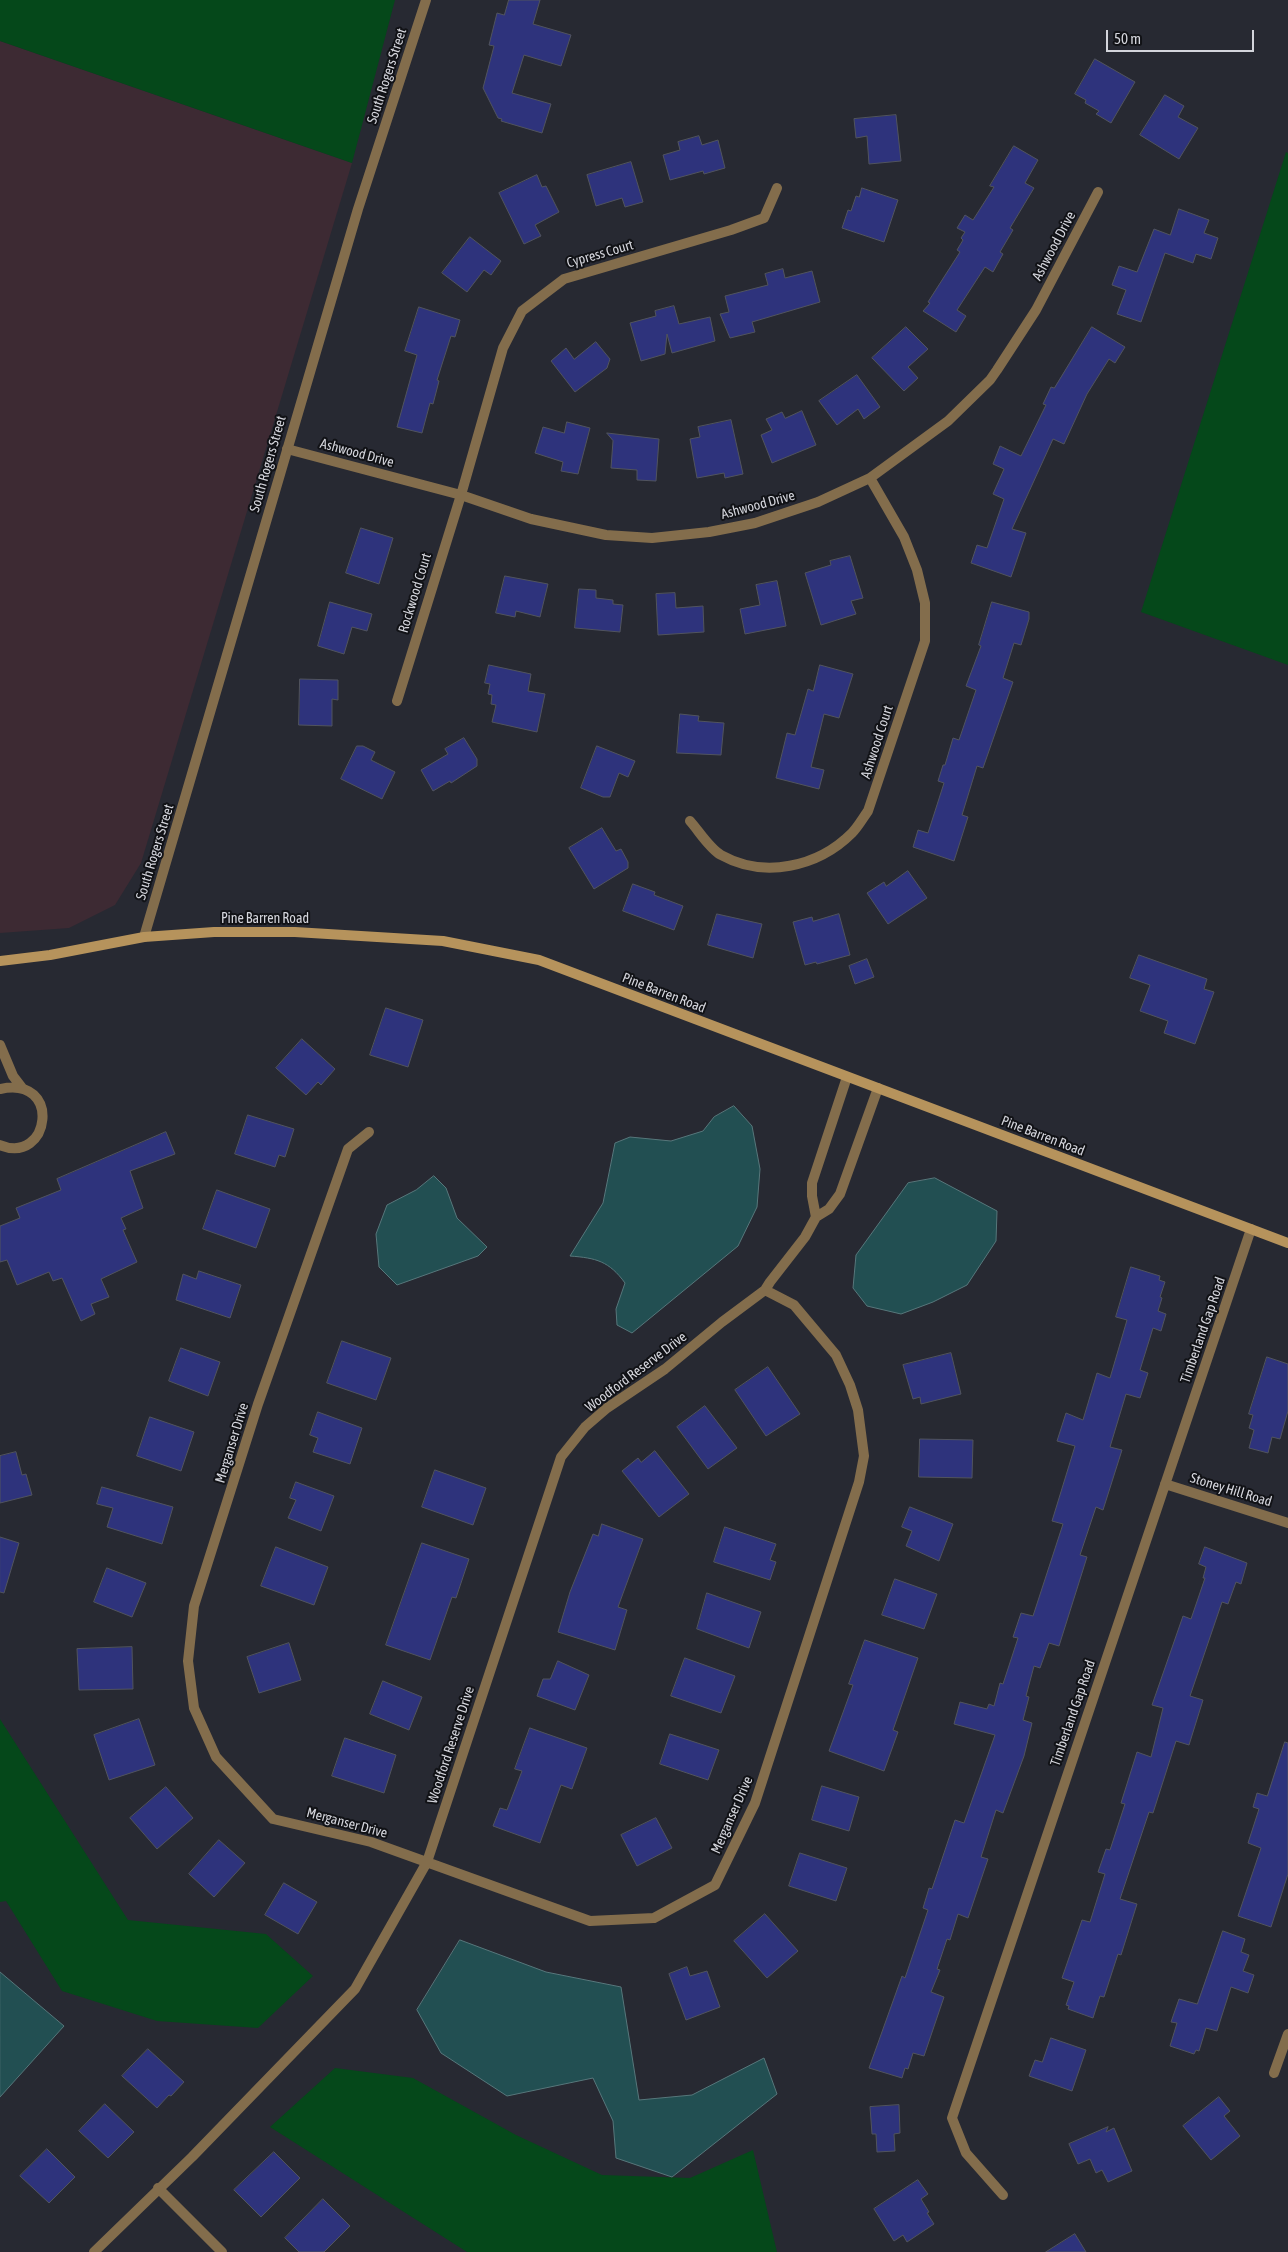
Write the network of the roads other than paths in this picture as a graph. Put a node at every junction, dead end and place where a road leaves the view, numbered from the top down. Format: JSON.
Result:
{"nodes":[{"id":1,"x":426,"y":0,"type":"edge"},
{"id":2,"x":778,"y":188,"type":"dead end"},
{"id":3,"x":1098,"y":192,"type":"dead end"},
{"id":4,"x":287,"y":449,"type":"junction"},
{"id":5,"x":870,"y":478,"type":"junction"},
{"id":6,"x":461,"y":495,"type":"junction"},
{"id":7,"x":397,"y":700,"type":"dead end"},
{"id":8,"x":690,"y":821,"type":"dead end"},
{"id":9,"x":144,"y":937,"type":"junction"},
{"id":10,"x":0,"y":961,"type":"edge"},
{"id":11,"x":0,"y":1045,"type":"edge"},
{"id":12,"x":847,"y":1077,"type":"junction"},
{"id":13,"x":24,"y":1088,"type":"junction"},
{"id":14,"x":878,"y":1088,"type":"junction"},
{"id":15,"x":0,"y":1090,"type":"edge"},
{"id":16,"x":369,"y":1132,"type":"dead end"},
{"id":17,"x":0,"y":1145,"type":"edge"},
{"id":18,"x":816,"y":1217,"type":"junction"},
{"id":19,"x":1251,"y":1229,"type":"junction"},
{"id":20,"x":1288,"y":1243,"type":"edge"},
{"id":21,"x":766,"y":1290,"type":"junction"},
{"id":22,"x":1165,"y":1484,"type":"junction"},
{"id":23,"x":1288,"y":1523,"type":"edge"},
{"id":24,"x":427,"y":1862,"type":"junction"},
{"id":25,"x":1288,"y":2034,"type":"edge"},
{"id":26,"x":1274,"y":2073,"type":"dead end"},
{"id":27,"x":158,"y":2188,"type":"junction"},
{"id":28,"x":1004,"y":2195,"type":"dead end"},
{"id":29,"x":94,"y":2252,"type":"edge"},
{"id":30,"x":222,"y":2252,"type":"edge"}],
"edges":[{"from":1,"to":4,"type":"street","name":"South Rogers Street"},
{"from":2,"to":6,"type":"street","name":"Cypress Court"},
{"from":3,"to":5,"type":"street","name":"Ashwood Drive"},
{"from":4,"to":6,"type":"street","name":"Ashwood Drive"},
{"from":4,"to":9,"type":"street","name":"South Rogers Street"},
{"from":5,"to":6,"type":"street","name":"Ashwood Drive"},
{"from":5,"to":8,"type":"street","name":"Ashwood Court"},
{"from":6,"to":7,"type":"street","name":"Rockwood Court"},
{"from":9,"to":10,"type":"main road","name":"Pine Barren Road"},
{"from":9,"to":12,"type":"main road","name":"Pine Barren Road"},
{"from":11,"to":13,"type":"street"},
{"from":12,"to":14,"type":"main road","name":"Pine Barren Road"},
{"from":12,"to":18,"type":"street"},
{"from":13,"to":15,"type":"street"},
{"from":13,"to":17,"type":"street"},
{"from":14,"to":18,"type":"street","name":"Woodford Reserve Drive"},
{"from":14,"to":19,"type":"main road","name":"Pine Barren Road"},
{"from":16,"to":24,"type":"street","name":"Merganser Drive"},
{"from":18,"to":21,"type":"street","name":"Woodford Reserve Drive"},
{"from":19,"to":20,"type":"main road","name":"Pine Barren Road"},
{"from":19,"to":22,"type":"street","name":"Timberland Gap Road"},
{"from":21,"to":24,"type":"street","name":"Woodford Reserve Drive"},
{"from":21,"to":24,"type":"street","name":"Merganser Drive"},
{"from":22,"to":23,"type":"street","name":"Stoney Hill Road"},
{"from":22,"to":28,"type":"street","name":"Timberland Gap Road"},
{"from":24,"to":27,"type":"street","name":"Woodford Reserve Drive"},
{"from":25,"to":26,"type":"street"},
{"from":27,"to":29,"type":"street","name":"Woodford Reserve Drive"},
{"from":27,"to":30,"type":"street"}]}
